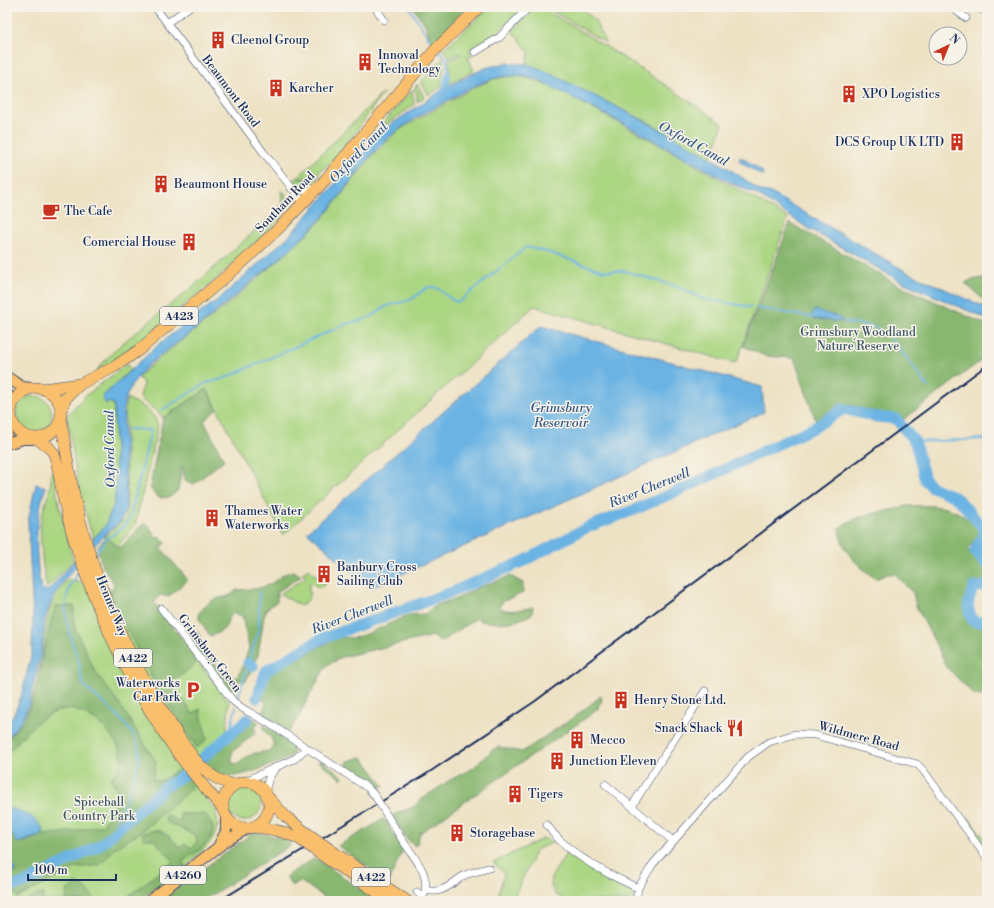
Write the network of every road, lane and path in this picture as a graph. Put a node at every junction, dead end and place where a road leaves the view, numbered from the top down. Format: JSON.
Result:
{"nodes":[{"id":1,"x":155,"y":7,"type":"edge"},
{"id":2,"x":190,"y":7,"type":"edge"},
{"id":3,"x":375,"y":7,"type":"edge"},
{"id":4,"x":479,"y":7,"type":"edge"},
{"id":5,"x":529,"y":7,"type":"edge"},
{"id":6,"x":951,"y":7,"type":"edge"},
{"id":7,"x":966,"y":18,"type":"dead end"},
{"id":8,"x":384,"y":20,"type":"dead end"},
{"id":9,"x":167,"y":24,"type":"junction"},
{"id":10,"x":475,"y":52,"type":"dead end"},
{"id":11,"x":320,"y":185,"type":"junction"},
{"id":12,"x":291,"y":188,"type":"junction"},
{"id":13,"x":304,"y":203,"type":"junction"},
{"id":14,"x":292,"y":215,"type":"junction"},
{"id":15,"x":7,"y":377,"type":"edge"},
{"id":16,"x":80,"y":384,"type":"junction"},
{"id":17,"x":37,"y":388,"type":"junction"},
{"id":18,"x":7,"y":393,"type":"edge"},
{"id":19,"x":10,"y":414,"type":"junction"},
{"id":20,"x":61,"y":414,"type":"junction"},
{"id":21,"x":7,"y":434,"type":"edge"},
{"id":22,"x":35,"y":439,"type":"junction"},
{"id":23,"x":7,"y":444,"type":"edge"},
{"id":24,"x":160,"y":608,"type":"dead end"},
{"id":25,"x":705,"y":691,"type":"dead end"},
{"id":26,"x":306,"y":748,"type":"junction"},
{"id":27,"x":184,"y":752,"type":"junction"},
{"id":28,"x":278,"y":766,"type":"junction"},
{"id":29,"x":238,"y":784,"type":"junction"},
{"id":30,"x":605,"y":784,"type":"dead end"},
{"id":31,"x":266,"y":794,"type":"junction"},
{"id":32,"x":632,"y":806,"type":"junction"},
{"id":33,"x":225,"y":812,"type":"junction"},
{"id":34,"x":547,"y":825,"type":"dead end"},
{"id":35,"x":249,"y":828,"type":"junction"},
{"id":36,"x":301,"y":834,"type":"junction"},
{"id":37,"x":673,"y":841,"type":"junction"},
{"id":38,"x":217,"y":849,"type":"junction"},
{"id":39,"x":332,"y":856,"type":"junction"},
{"id":40,"x":987,"y":858,"type":"edge"},
{"id":41,"x":489,"y":868,"type":"dead end"},
{"id":42,"x":638,"y":888,"type":"junction"},
{"id":43,"x":426,"y":890,"type":"junction"},
{"id":44,"x":416,"y":892,"type":"dead end"},
{"id":45,"x":149,"y":901,"type":"edge"},
{"id":46,"x":390,"y":901,"type":"edge"},
{"id":47,"x":406,"y":901,"type":"edge"},
{"id":48,"x":636,"y":901,"type":"edge"}],
"edges":[{"from":1,"to":9,"type":"street","name":"Beaumont Road"},
{"from":2,"to":9,"type":"street"},
{"from":3,"to":8,"type":"street"},
{"from":4,"to":11,"type":"highway","name":"Southam Road","number":"A423"},
{"from":5,"to":10,"type":"street"},
{"from":6,"to":7,"type":"street"},
{"from":9,"to":12,"type":"street","name":"Beaumont Road"},
{"from":11,"to":12,"type":"street"},
{"from":11,"to":13,"type":"highway","name":"Southam Road","number":"A423"},
{"from":12,"to":13,"type":"street","name":"Beaumont Road"},
{"from":12,"to":14,"type":"street","name":"Beaumont Road"},
{"from":13,"to":14,"type":"highway","name":"Southam Road","number":"A423"},
{"from":14,"to":16,"type":"highway","name":"Southam Road","number":"A423"},
{"from":15,"to":17,"type":"main road"},
{"from":16,"to":17,"type":"highway","name":"Southam Road","number":"A423"},
{"from":16,"to":20,"type":"highway","name":"Southam Road","number":"A423"},
{"from":17,"to":19,"type":"highway"},
{"from":17,"to":20,"type":"highway"},
{"from":18,"to":19,"type":"main road"},
{"from":19,"to":21,"type":"main road"},
{"from":19,"to":22,"type":"highway"},
{"from":20,"to":22,"type":"highway"},
{"from":20,"to":27,"type":"highway","name":"Hennef Way","number":"A422"},
{"from":22,"to":23,"type":"main road"},
{"from":22,"to":27,"type":"highway","name":"Hennef Way","number":"A422"},
{"from":24,"to":26,"type":"street","name":"Grimsbury Green"},
{"from":25,"to":32,"type":"street"},
{"from":26,"to":28,"type":"street"},
{"from":26,"to":43,"type":"street","name":"Grimsbury Green","bridge":true},
{"from":27,"to":29,"type":"highway","name":"Hennef Way","number":"A422"},
{"from":27,"to":33,"type":"highway","name":"Hennef Way","number":"A422"},
{"from":28,"to":29,"type":"street"},
{"from":28,"to":31,"type":"street"},
{"from":29,"to":31,"type":"highway"},
{"from":29,"to":33,"type":"highway"},
{"from":30,"to":32,"type":"street"},
{"from":31,"to":35,"type":"highway"},
{"from":31,"to":36,"type":"highway","number":"A422"},
{"from":32,"to":37,"type":"street"},
{"from":33,"to":35,"type":"highway"},
{"from":33,"to":38,"type":"main road","number":"A4260"},
{"from":34,"to":42,"type":"street"},
{"from":35,"to":36,"type":"highway","number":"A422"},
{"from":35,"to":38,"type":"main road","number":"A4260"},
{"from":36,"to":39,"type":"highway","number":"A422","bridge":true},
{"from":37,"to":40,"type":"street","name":"Wildmere Road"},
{"from":37,"to":42,"type":"street","name":"Wildmere Road"},
{"from":38,"to":45,"type":"main road","number":"A4260"},
{"from":39,"to":46,"type":"highway","number":"A422"},
{"from":39,"to":47,"type":"highway","number":"A422"},
{"from":41,"to":43,"type":"street"},
{"from":42,"to":48,"type":"street","name":"Wildmere Road"},
{"from":43,"to":44,"type":"street"}]}
